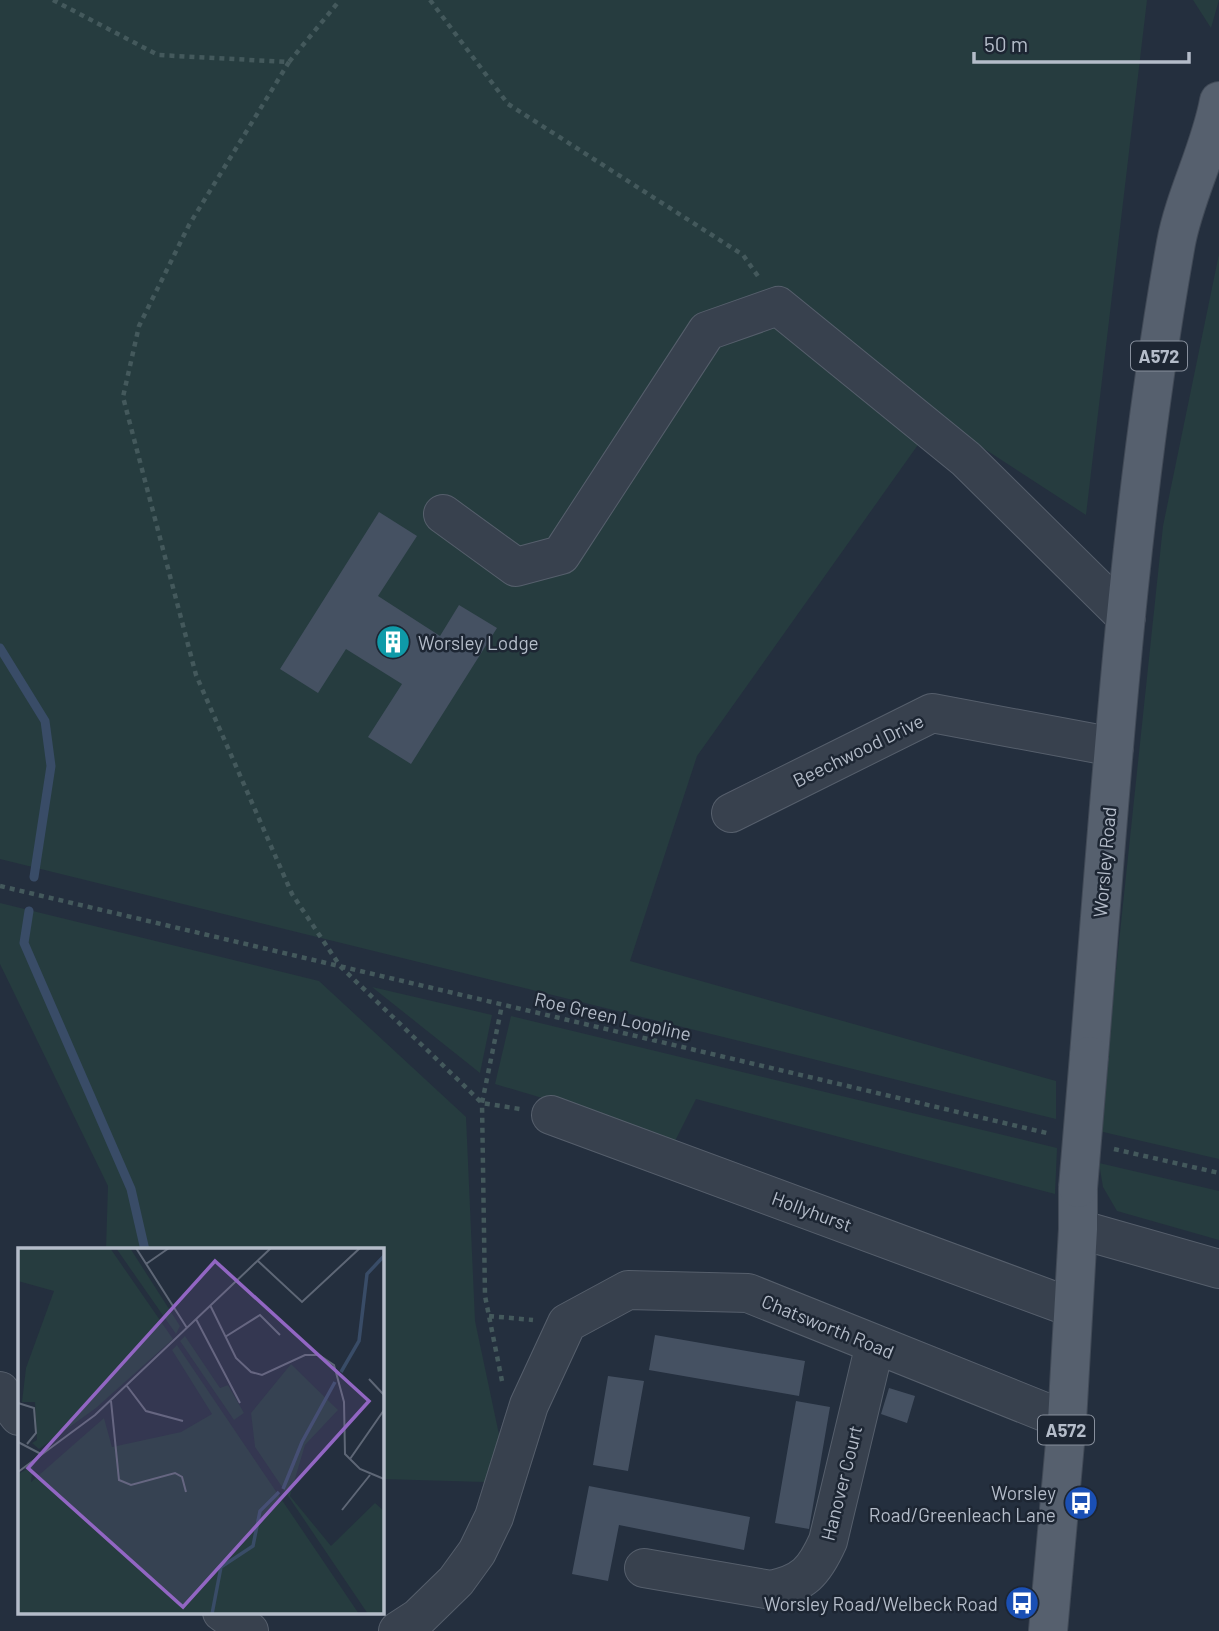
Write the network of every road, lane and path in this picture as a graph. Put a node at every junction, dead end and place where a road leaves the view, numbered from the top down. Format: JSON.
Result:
{"nodes":[{"id":1,"x":53,"y":0,"type":"edge"},
{"id":2,"x":341,"y":0,"type":"edge"},
{"id":3,"x":430,"y":0,"type":"edge"},
{"id":4,"x":289,"y":62,"type":"junction"},
{"id":5,"x":1218,"y":107,"type":"edge"},
{"id":6,"x":778,"y":306,"type":"junction"},
{"id":7,"x":443,"y":514,"type":"dead end"},
{"id":8,"x":1126,"y":617,"type":"junction"},
{"id":9,"x":1114,"y":747,"type":"junction"},
{"id":10,"x":731,"y":813,"type":"dead end"},
{"id":11,"x":0,"y":886,"type":"edge"},
{"id":12,"x":340,"y":967,"type":"junction"},
{"id":13,"x":502,"y":1005,"type":"junction"},
{"id":14,"x":482,"y":1103,"type":"junction"},
{"id":15,"x":551,"y":1115,"type":"joint"},
{"id":16,"x":1057,"y":1135,"type":"dead end"},
{"id":17,"x":1111,"y":1148,"type":"dead end"},
{"id":18,"x":1219,"y":1173,"type":"edge"},
{"id":19,"x":1078,"y":1229,"type":"junction"},
{"id":20,"x":1219,"y":1269,"type":"edge"},
{"id":21,"x":1073,"y":1308,"type":"junction"},
{"id":22,"x":489,"y":1315,"type":"junction"},
{"id":23,"x":567,"y":1323,"type":"junction"},
{"id":24,"x":875,"y":1344,"type":"junction"},
{"id":25,"x":502,"y":1381,"type":"dead end"},
{"id":26,"x":0,"y":1391,"type":"edge"},
{"id":27,"x":18,"y":1415,"type":"edge"},
{"id":28,"x":1067,"y":1421,"type":"junction"},
{"id":29,"x":644,"y":1568,"type":"dead end"},
{"id":30,"x":225,"y":1614,"type":"edge"},
{"id":31,"x":249,"y":1631,"type":"edge"},
{"id":32,"x":398,"y":1631,"type":"edge"},
{"id":33,"x":1048,"y":1631,"type":"edge"}],
"edges":[{"from":1,"to":4,"type":"path"},
{"from":2,"to":4,"type":"path"},
{"from":3,"to":6,"type":"path"},
{"from":4,"to":12,"type":"path"},
{"from":5,"to":8,"type":"main road","name":"Worsley Road","number":"A572"},
{"from":6,"to":7,"type":"street"},
{"from":6,"to":8,"type":"street"},
{"from":8,"to":9,"type":"main road","name":"Worsley Road","number":"A572"},
{"from":9,"to":10,"type":"street","name":"Beechwood Drive"},
{"from":9,"to":19,"type":"main road","name":"Worsley Road","number":"A572","bridge":true},
{"from":11,"to":12,"type":"path","name":"Roe Green Loopline"},
{"from":12,"to":13,"type":"path","name":"Roe Green Loopline"},
{"from":12,"to":14,"type":"path"},
{"from":13,"to":14,"type":"path"},
{"from":13,"to":16,"type":"path","name":"Roe Green Loopline"},
{"from":14,"to":15,"type":"path"},
{"from":14,"to":22,"type":"path"},
{"from":15,"to":21,"type":"street","name":"Hollyhurst"},
{"from":17,"to":18,"type":"path"},
{"from":19,"to":20,"type":"street"},
{"from":19,"to":21,"type":"main road","name":"Worsley Road","number":"A572"},
{"from":21,"to":28,"type":"main road","name":"Worsley Road","number":"A572"},
{"from":22,"to":23,"type":"path"},
{"from":22,"to":25,"type":"path"},
{"from":23,"to":24,"type":"street","name":"Chatsworth Road"},
{"from":23,"to":32,"type":"street"},
{"from":24,"to":28,"type":"street","name":"Chatsworth Road"},
{"from":24,"to":29,"type":"street","name":"Hanover Court"},
{"from":26,"to":27,"type":"street"},
{"from":28,"to":33,"type":"main road","name":"Worsley Road","number":"A572"},
{"from":30,"to":31,"type":"street"}]}
